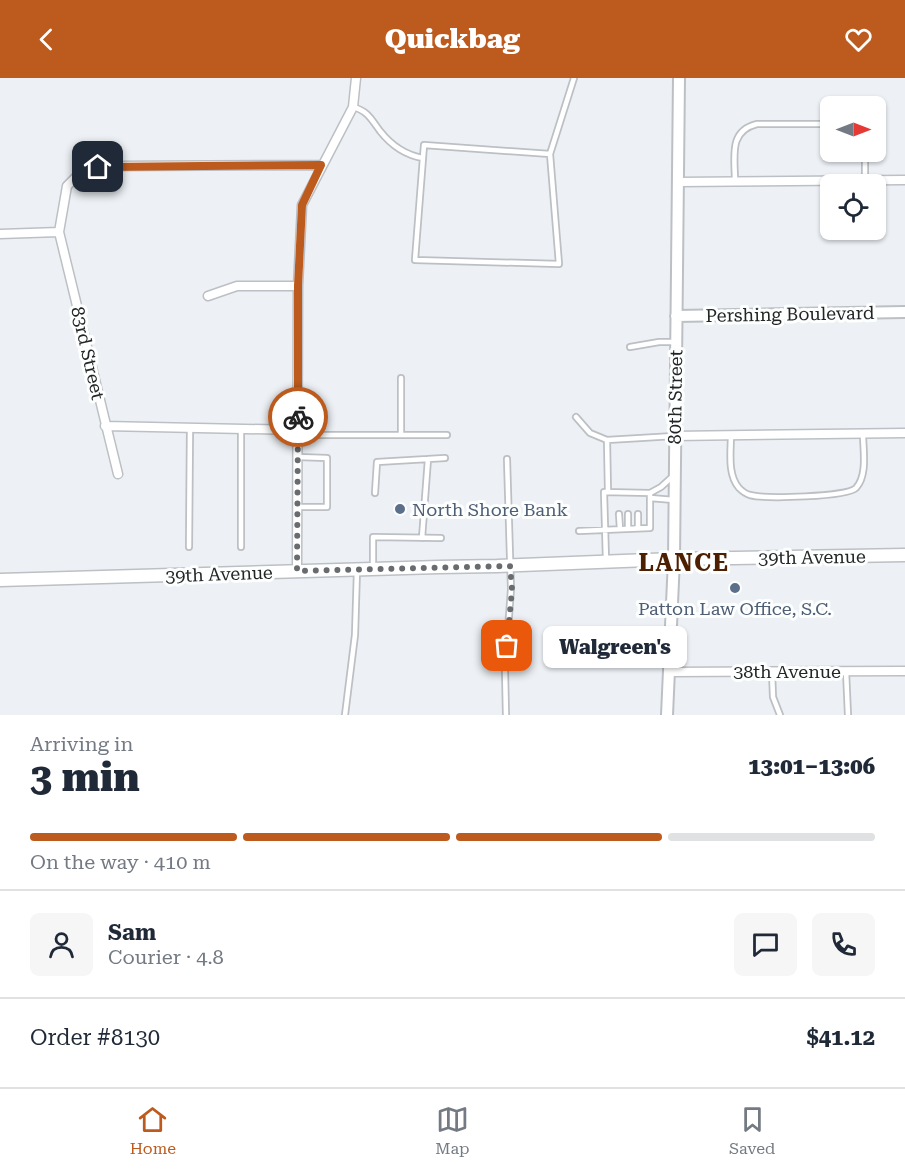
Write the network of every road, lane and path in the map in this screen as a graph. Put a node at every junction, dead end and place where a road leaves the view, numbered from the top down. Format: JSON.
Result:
{"nodes":[{"id":1,"x":356,"y":78,"type":"edge"},
{"id":2,"x":574,"y":78,"type":"edge"},
{"id":3,"x":679,"y":78,"type":"edge"},
{"id":4,"x":353,"y":107,"type":"junction"},
{"id":5,"x":820,"y":124,"type":"edge"},
{"id":6,"x":550,"y":154,"type":"junction"},
{"id":7,"x":423,"y":158,"type":"junction"},
{"id":8,"x":321,"y":165,"type":"junction"},
{"id":9,"x":886,"y":180,"type":"edge"},
{"id":10,"x":905,"y":180,"type":"edge"},
{"id":11,"x":820,"y":181,"type":"edge"},
{"id":12,"x":678,"y":182,"type":"junction"},
{"id":13,"x":735,"y":182,"type":"junction"},
{"id":14,"x":59,"y":232,"type":"junction"},
{"id":15,"x":0,"y":234,"type":"edge"},
{"id":16,"x":298,"y":286,"type":"junction"},
{"id":17,"x":208,"y":296,"type":"dead end"},
{"id":18,"x":905,"y":312,"type":"edge"},
{"id":19,"x":676,"y":316,"type":"junction"},
{"id":20,"x":675,"y":342,"type":"junction"},
{"id":21,"x":630,"y":347,"type":"dead end"},
{"id":22,"x":401,"y":378,"type":"dead end"},
{"id":23,"x":576,"y":417,"type":"dead end"},
{"id":24,"x":105,"y":426,"type":"junction"},
{"id":25,"x":190,"y":428,"type":"junction"},
{"id":26,"x":241,"y":429,"type":"junction"},
{"id":27,"x":298,"y":433,"type":"junction"},
{"id":28,"x":905,"y":433,"type":"edge"},
{"id":29,"x":731,"y":434,"type":"junction"},
{"id":30,"x":864,"y":434,"type":"junction"},
{"id":31,"x":401,"y":435,"type":"junction"},
{"id":32,"x":447,"y":435,"type":"dead end"},
{"id":33,"x":675,"y":436,"type":"junction"},
{"id":34,"x":607,"y":440,"type":"junction"},
{"id":35,"x":298,"y":457,"type":"junction"},
{"id":36,"x":428,"y":459,"type":"junction"},
{"id":37,"x":446,"y":459,"type":"dead end"},
{"id":38,"x":507,"y":459,"type":"dead end"},
{"id":39,"x":118,"y":474,"type":"dead end"},
{"id":40,"x":674,"y":476,"type":"junction"},
{"id":41,"x":608,"y":492,"type":"junction"},
{"id":42,"x":619,"y":492,"type":"junction"},
{"id":43,"x":628,"y":492,"type":"junction"},
{"id":44,"x":638,"y":492,"type":"junction"},
{"id":45,"x":375,"y":493,"type":"dead end"},
{"id":46,"x":650,"y":495,"type":"junction"},
{"id":47,"x":619,"y":499,"type":"dead end"},
{"id":48,"x":628,"y":499,"type":"dead end"},
{"id":49,"x":638,"y":499,"type":"dead end"},
{"id":50,"x":674,"y":500,"type":"junction"},
{"id":51,"x":297,"y":507,"type":"junction"},
{"id":52,"x":620,"y":514,"type":"dead end"},
{"id":53,"x":628,"y":514,"type":"dead end"},
{"id":54,"x":638,"y":514,"type":"dead end"},
{"id":55,"x":638,"y":528,"type":"junction"},
{"id":56,"x":620,"y":529,"type":"junction"},
{"id":57,"x":628,"y":529,"type":"junction"},
{"id":58,"x":606,"y":530,"type":"junction"},
{"id":59,"x":579,"y":531,"type":"dead end"},
{"id":60,"x":422,"y":538,"type":"junction"},
{"id":61,"x":441,"y":538,"type":"dead end"},
{"id":62,"x":189,"y":547,"type":"dead end"},
{"id":63,"x":241,"y":547,"type":"dead end"},
{"id":64,"x":905,"y":555,"type":"edge"},
{"id":65,"x":674,"y":560,"type":"junction"},
{"id":66,"x":606,"y":562,"type":"junction"},
{"id":67,"x":510,"y":566,"type":"junction"},
{"id":68,"x":374,"y":569,"type":"junction"},
{"id":69,"x":357,"y":570,"type":"junction"},
{"id":70,"x":297,"y":571,"type":"junction"},
{"id":71,"x":0,"y":580,"type":"edge"},
{"id":72,"x":846,"y":671,"type":"junction"},
{"id":73,"x":905,"y":671,"type":"edge"},
{"id":74,"x":669,"y":672,"type":"junction"},
{"id":75,"x":772,"y":672,"type":"junction"},
{"id":76,"x":345,"y":715,"type":"edge"},
{"id":77,"x":506,"y":715,"type":"edge"},
{"id":78,"x":667,"y":715,"type":"edge"},
{"id":79,"x":780,"y":715,"type":"edge"},
{"id":80,"x":848,"y":715,"type":"edge"}],
"edges":[{"from":1,"to":4,"type":"street"},
{"from":2,"to":6,"type":"lane"},
{"from":3,"to":12,"type":"street","name":"80th Street"},
{"from":4,"to":7,"type":"lane"},
{"from":4,"to":8,"type":"street"},
{"from":5,"to":13,"type":"lane"},
{"from":6,"to":7,"type":"lane"},
{"from":6,"to":7,"type":"lane"},
{"from":8,"to":14,"type":"street"},
{"from":8,"to":16,"type":"street"},
{"from":9,"to":10,"type":"street"},
{"from":11,"to":13,"type":"street"},
{"from":12,"to":13,"type":"street"},
{"from":12,"to":19,"type":"street","name":"80th Street"},
{"from":14,"to":15,"type":"street"},
{"from":14,"to":24,"type":"street","name":"83rd Street"},
{"from":16,"to":17,"type":"street"},
{"from":16,"to":27,"type":"street"},
{"from":18,"to":19,"type":"street","name":"Pershing Boulevard"},
{"from":19,"to":20,"type":"street","name":"80th Street"},
{"from":20,"to":21,"type":"lane"},
{"from":20,"to":33,"type":"street","name":"80th Street"},
{"from":22,"to":31,"type":"lane"},
{"from":23,"to":34,"type":"lane"},
{"from":24,"to":25,"type":"street"},
{"from":24,"to":39,"type":"street","name":"83rd Street"},
{"from":25,"to":26,"type":"street"},
{"from":25,"to":62,"type":"lane"},
{"from":26,"to":27,"type":"street"},
{"from":26,"to":63,"type":"lane"},
{"from":27,"to":31,"type":"lane"},
{"from":27,"to":35,"type":"street"},
{"from":28,"to":30,"type":"street"},
{"from":29,"to":30,"type":"street"},
{"from":29,"to":30,"type":"lane"},
{"from":29,"to":33,"type":"street"},
{"from":31,"to":32,"type":"lane"},
{"from":33,"to":34,"type":"lane"},
{"from":33,"to":40,"type":"street","name":"80th Street"},
{"from":34,"to":41,"type":"lane"},
{"from":35,"to":51,"type":"street"},
{"from":35,"to":51,"type":"lane"},
{"from":36,"to":37,"type":"lane"},
{"from":36,"to":45,"type":"lane"},
{"from":36,"to":60,"type":"lane"},
{"from":38,"to":67,"type":"lane"},
{"from":40,"to":46,"type":"lane"},
{"from":40,"to":50,"type":"street","name":"80th Street"},
{"from":41,"to":42,"type":"lane"},
{"from":41,"to":58,"type":"lane"},
{"from":42,"to":43,"type":"lane"},
{"from":42,"to":47,"type":"lane"},
{"from":43,"to":44,"type":"lane"},
{"from":43,"to":48,"type":"lane"},
{"from":44,"to":46,"type":"lane"},
{"from":44,"to":49,"type":"lane"},
{"from":46,"to":50,"type":"lane"},
{"from":46,"to":55,"type":"lane"},
{"from":50,"to":65,"type":"street","name":"80th Street"},
{"from":51,"to":70,"type":"street"},
{"from":52,"to":56,"type":"lane"},
{"from":53,"to":57,"type":"lane"},
{"from":54,"to":55,"type":"lane"},
{"from":55,"to":57,"type":"lane"},
{"from":56,"to":57,"type":"lane"},
{"from":56,"to":58,"type":"lane"},
{"from":58,"to":59,"type":"lane"},
{"from":58,"to":66,"type":"lane"},
{"from":60,"to":61,"type":"lane"},
{"from":60,"to":68,"type":"lane"},
{"from":64,"to":65,"type":"main road","name":"39th Avenue"},
{"from":65,"to":66,"type":"main road","name":"39th Avenue"},
{"from":65,"to":74,"type":"street","name":"80th Street"},
{"from":66,"to":67,"type":"main road","name":"39th Avenue"},
{"from":67,"to":68,"type":"main road","name":"39th Avenue"},
{"from":67,"to":77,"type":"lane"},
{"from":68,"to":69,"type":"main road","name":"39th Avenue"},
{"from":69,"to":70,"type":"main road","name":"39th Avenue"},
{"from":69,"to":76,"type":"lane"},
{"from":70,"to":71,"type":"main road","name":"39th Avenue"},
{"from":72,"to":73,"type":"street","name":"38th Avenue"},
{"from":72,"to":75,"type":"street","name":"38th Avenue"},
{"from":72,"to":80,"type":"lane"},
{"from":74,"to":75,"type":"street","name":"38th Avenue"},
{"from":74,"to":78,"type":"street","name":"80th Street"},
{"from":75,"to":79,"type":"lane"}]}
